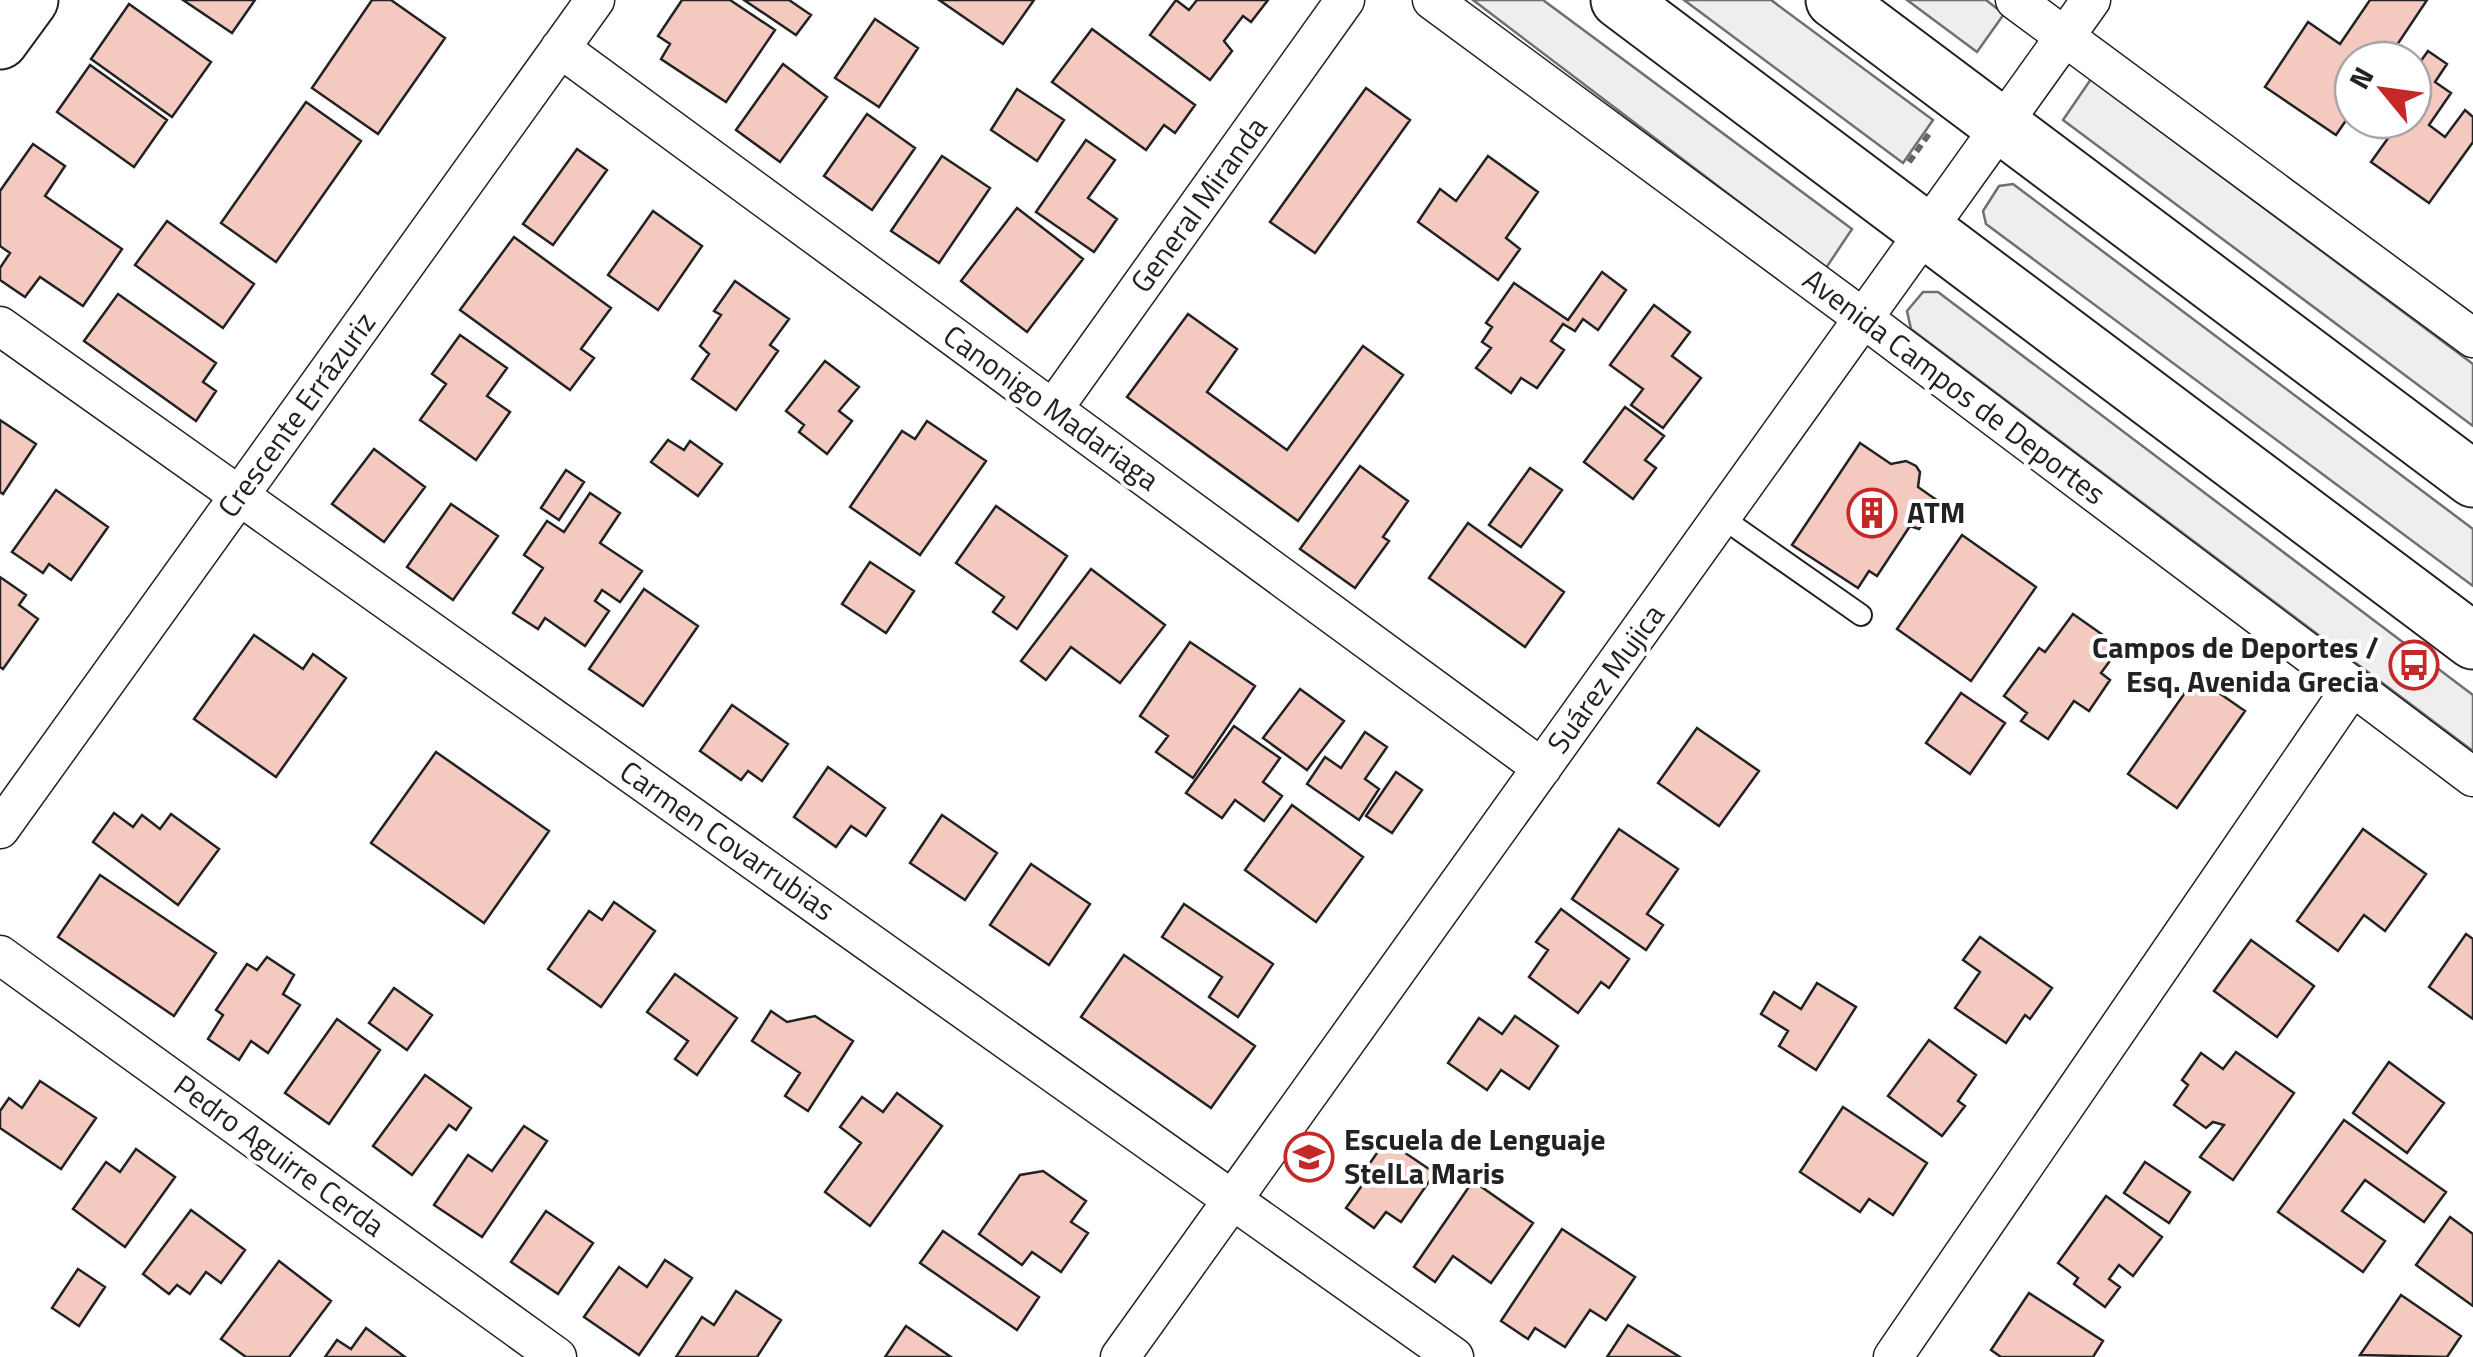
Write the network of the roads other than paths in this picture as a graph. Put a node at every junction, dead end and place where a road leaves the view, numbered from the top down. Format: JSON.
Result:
{"nodes":[{"id":1,"x":30,"y":0,"type":"edge"},
{"id":2,"x":595,"y":0,"type":"edge"},
{"id":3,"x":1344,"y":0,"type":"edge"},
{"id":4,"x":1432,"y":0,"type":"edge"},
{"id":5,"x":1619,"y":0,"type":"edge"},
{"id":6,"x":1834,"y":0,"type":"edge"},
{"id":7,"x":2015,"y":0,"type":"edge"},
{"id":8,"x":2091,"y":0,"type":"edge"},
{"id":9,"x":2064,"y":37,"type":"junction"},
{"id":10,"x":0,"y":41,"type":"edge"},
{"id":11,"x":560,"y":48,"type":"junction"},
{"id":12,"x":2001,"y":125,"type":"junction"},
{"id":13,"x":1926,"y":231,"type":"junction"},
{"id":14,"x":1863,"y":318,"type":"junction"},
{"id":15,"x":0,"y":326,"type":"edge"},
{"id":16,"x":2473,"y":338,"type":"edge"},
{"id":17,"x":1053,"y":409,"type":"junction"},
{"id":18,"x":2473,"y":479,"type":"edge"},
{"id":19,"x":239,"y":496,"type":"junction"},
{"id":20,"x":1721,"y":517,"type":"junction"},
{"id":21,"x":1861,"y":615,"type":"dead end"},
{"id":22,"x":2473,"y":641,"type":"edge"},
{"id":23,"x":2352,"y":687,"type":"junction"},
{"id":24,"x":1542,"y":768,"type":"junction"},
{"id":25,"x":2473,"y":777,"type":"edge"},
{"id":26,"x":0,"y":829,"type":"edge"},
{"id":27,"x":0,"y":955,"type":"edge"},
{"id":28,"x":1233,"y":1200,"type":"junction"},
{"id":29,"x":557,"y":1357,"type":"edge"},
{"id":30,"x":1120,"y":1357,"type":"edge"},
{"id":31,"x":1454,"y":1357,"type":"edge"},
{"id":32,"x":1893,"y":1357,"type":"edge"}],
"edges":[{"from":1,"to":10,"type":"main road"},
{"from":2,"to":11,"type":"street","name":"Crescente Errázuriz"},
{"from":3,"to":17,"type":"street","name":"General Miranda"},
{"from":4,"to":14,"type":"street","name":"Avenida Campos de Deportes"},
{"from":5,"to":13,"type":"main road"},
{"from":6,"to":12,"type":"main road"},
{"from":7,"to":9,"type":"street"},
{"from":8,"to":9,"type":"street","name":"Suárez Mujica"},
{"from":9,"to":12,"type":"street","name":"Suárez Mujica"},
{"from":9,"to":16,"type":"street"},
{"from":11,"to":17,"type":"street","name":"Canonigo Madariaga"},
{"from":11,"to":19,"type":"street","name":"Crescente Errázuriz"},
{"from":12,"to":13,"type":"street","name":"Suárez Mujica"},
{"from":12,"to":18,"type":"main road"},
{"from":13,"to":14,"type":"street","name":"Suárez Mujica"},
{"from":13,"to":22,"type":"main road"},
{"from":14,"to":20,"type":"street","name":"Suárez Mujica"},
{"from":14,"to":23,"type":"street","name":"Avenida Campos de Deportes"},
{"from":15,"to":19,"type":"street","name":"Carmen Covarrubias"},
{"from":17,"to":24,"type":"street","name":"Canonigo Madariaga"},
{"from":19,"to":26,"type":"street","name":"Crescente Errázuriz"},
{"from":19,"to":28,"type":"street","name":"Carmen Covarrubias"},
{"from":20,"to":21,"type":"lane"},
{"from":20,"to":24,"type":"street","name":"Suárez Mujica"},
{"from":23,"to":25,"type":"street","name":"Avenida Campos de Deportes"},
{"from":23,"to":32,"type":"street"},
{"from":24,"to":28,"type":"street","name":"Suárez Mujica"},
{"from":27,"to":29,"type":"street","name":"Pedro Aguirre Cerda"},
{"from":28,"to":30,"type":"street","name":"Suárez Mujica"},
{"from":28,"to":31,"type":"street","name":"Carmen Covarrubias"}]}
